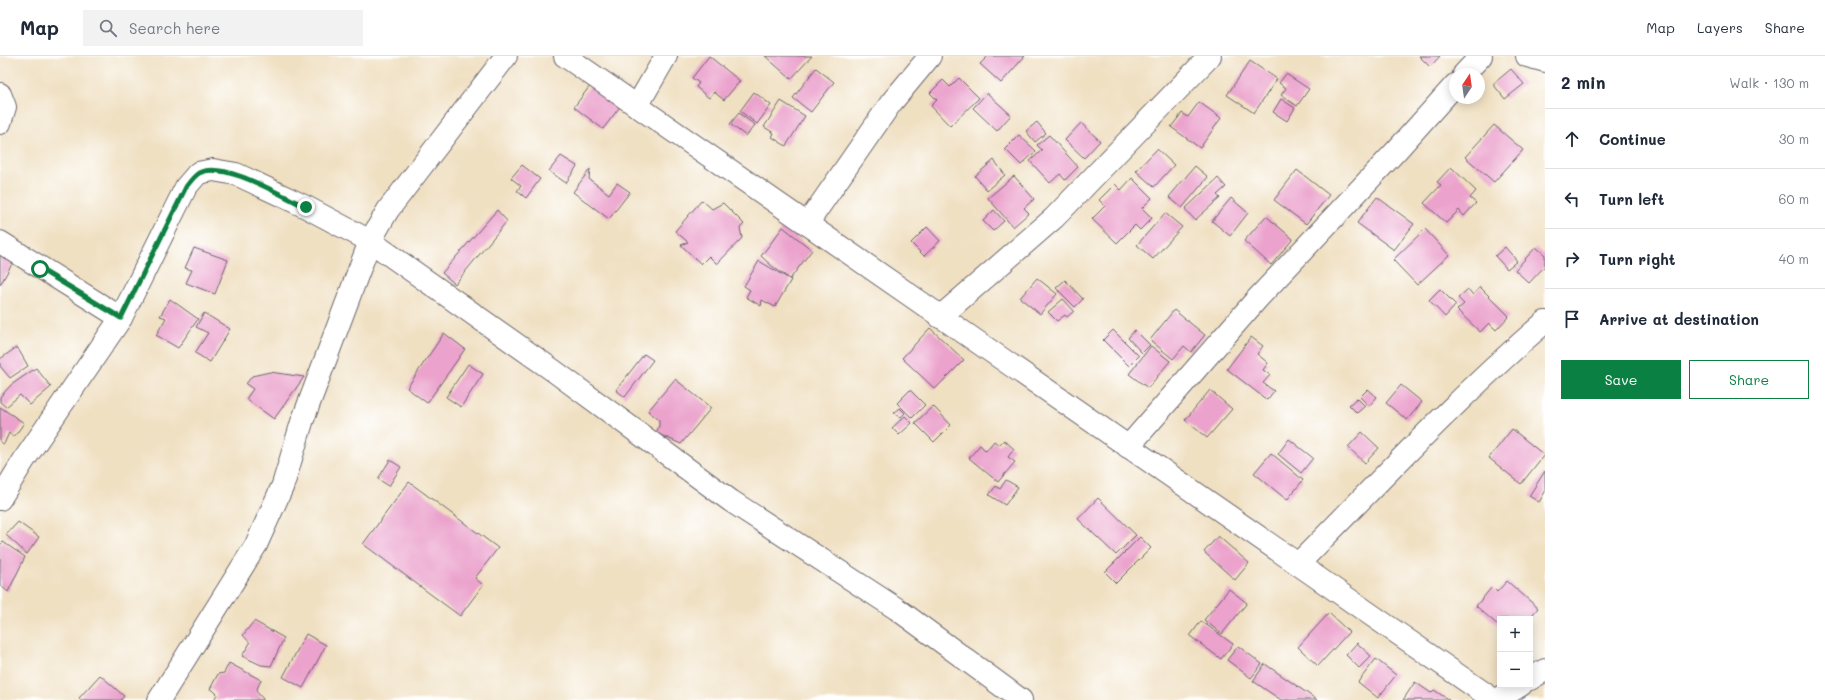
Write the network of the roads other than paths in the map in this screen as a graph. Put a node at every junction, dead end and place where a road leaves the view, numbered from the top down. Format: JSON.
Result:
{"nodes":[{"id":1,"x":506,"y":56,"type":"edge"},
{"id":2,"x":565,"y":56,"type":"edge"},
{"id":3,"x":666,"y":56,"type":"edge"},
{"id":4,"x":930,"y":56,"type":"edge"},
{"id":5,"x":1210,"y":56,"type":"edge"},
{"id":6,"x":1481,"y":56,"type":"edge"},
{"id":7,"x":1527,"y":56,"type":"edge"},
{"id":8,"x":1545,"y":61,"type":"edge"},
{"id":9,"x":1470,"y":68,"type":"edge"},
{"id":10,"x":1449,"y":92,"type":"edge"},
{"id":11,"x":0,"y":94,"type":"edge"},
{"id":12,"x":637,"y":106,"type":"junction"},
{"id":13,"x":0,"y":123,"type":"edge"},
{"id":14,"x":806,"y":224,"type":"junction"},
{"id":15,"x":370,"y":241,"type":"junction"},
{"id":16,"x":0,"y":242,"type":"edge"},
{"id":17,"x":940,"y":317,"type":"junction"},
{"id":18,"x":121,"y":318,"type":"junction"},
{"id":19,"x":1545,"y":322,"type":"edge"},
{"id":20,"x":1128,"y":447,"type":"junction"},
{"id":21,"x":0,"y":499,"type":"edge"},
{"id":22,"x":1298,"y":564,"type":"junction"},
{"id":23,"x":1545,"y":670,"type":"edge"},
{"id":24,"x":1533,"y":677,"type":"edge"},
{"id":25,"x":1516,"y":688,"type":"edge"},
{"id":26,"x":159,"y":700,"type":"edge"},
{"id":27,"x":1021,"y":700,"type":"edge"},
{"id":28,"x":1496,"y":700,"type":"edge"}],
"edges":[{"from":1,"to":15,"type":"street"},
{"from":2,"to":12,"type":"street"},
{"from":3,"to":12,"type":"street"},
{"from":4,"to":14,"type":"street"},
{"from":5,"to":17,"type":"street"},
{"from":6,"to":9,"type":"street"},
{"from":7,"to":8,"type":"street"},
{"from":10,"to":20,"type":"street"},
{"from":11,"to":13,"type":"street"},
{"from":12,"to":14,"type":"street"},
{"from":14,"to":17,"type":"street"},
{"from":15,"to":18,"type":"street"},
{"from":15,"to":26,"type":"street"},
{"from":15,"to":27,"type":"street"},
{"from":16,"to":18,"type":"street"},
{"from":17,"to":20,"type":"street"},
{"from":18,"to":21,"type":"street"},
{"from":19,"to":22,"type":"street"},
{"from":20,"to":22,"type":"street"},
{"from":22,"to":28,"type":"street"},
{"from":23,"to":24,"type":"street"},
{"from":25,"to":28,"type":"street"}]}
